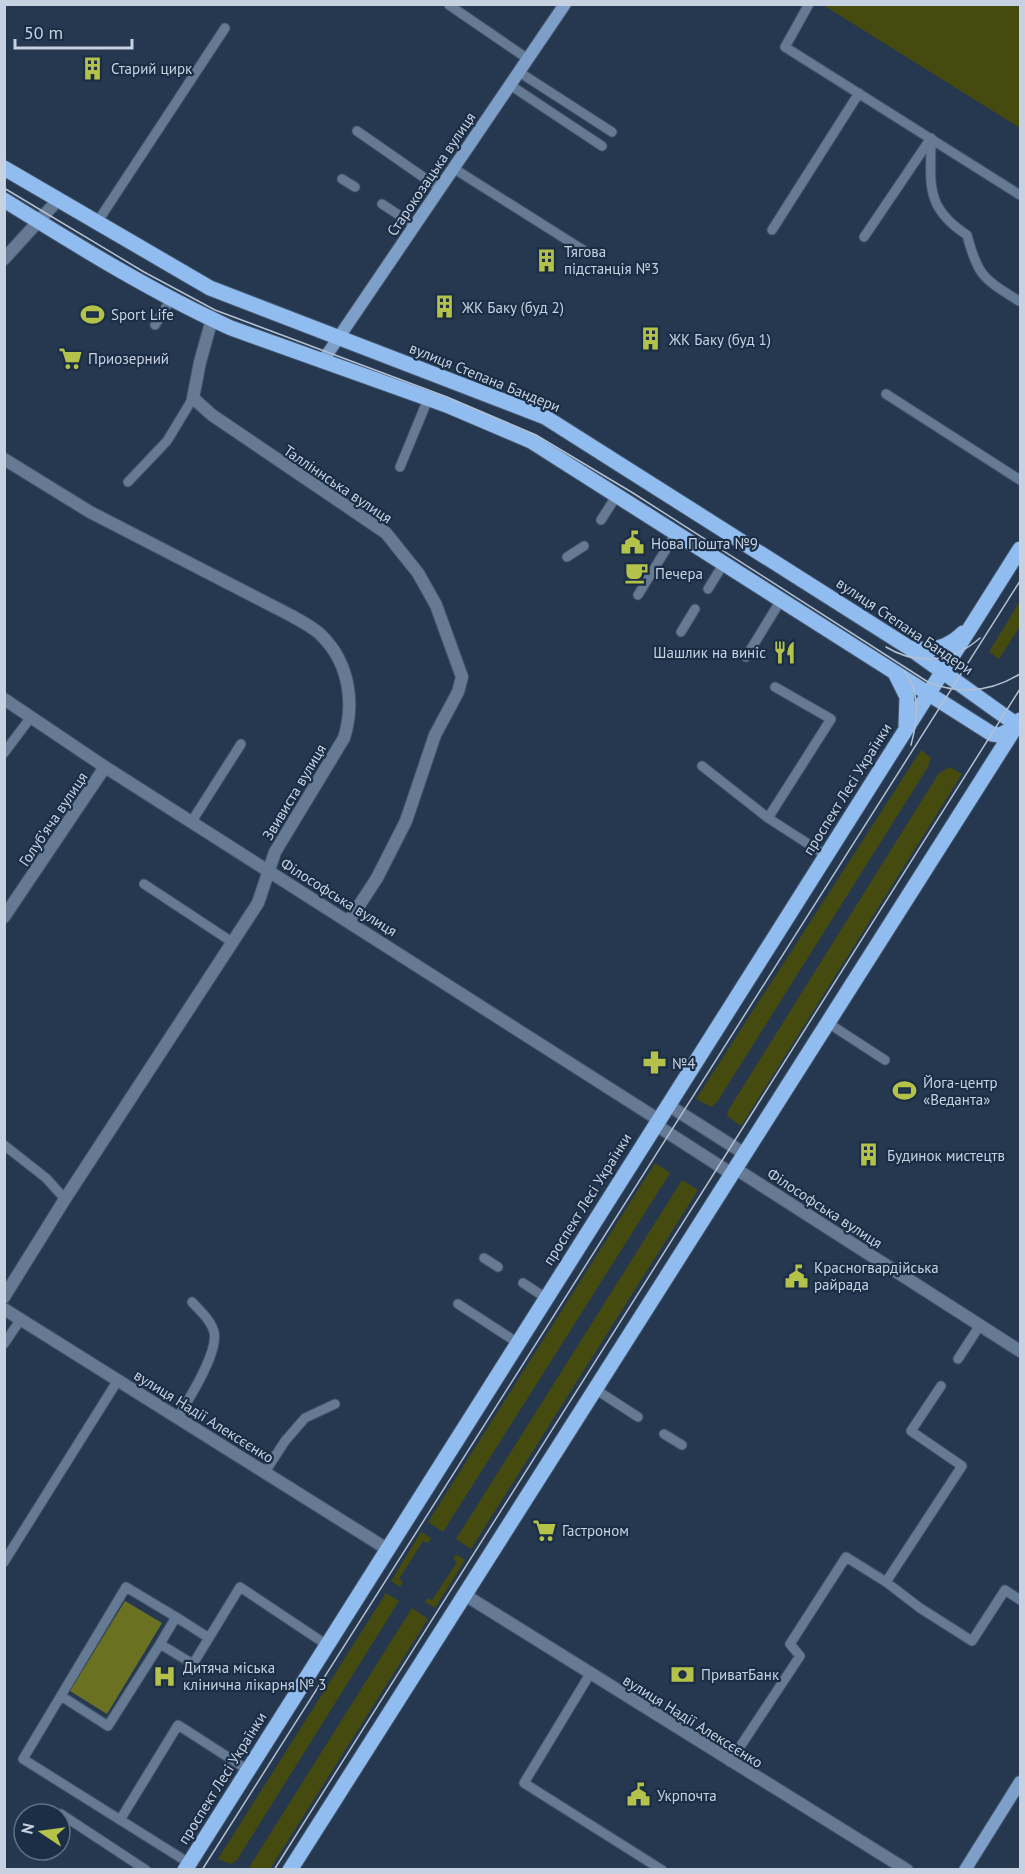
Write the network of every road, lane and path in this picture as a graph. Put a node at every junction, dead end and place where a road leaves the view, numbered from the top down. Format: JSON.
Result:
{"nodes":[{"id":1,"x":809,"y":4,"type":"edge"},
{"id":2,"x":449,"y":5,"type":"edge"},
{"id":3,"x":561,"y":6,"type":"edge"},
{"id":4,"x":225,"y":28,"type":"dead end"},
{"id":5,"x":528,"y":59,"type":"junction"},
{"id":6,"x":519,"y":72,"type":"junction"},
{"id":7,"x":510,"y":85,"type":"junction"},
{"id":8,"x":859,"y":93,"type":"junction"},
{"id":9,"x":357,"y":131,"type":"dead end"},
{"id":10,"x":612,"y":132,"type":"dead end"},
{"id":11,"x":931,"y":138,"type":"junction"},
{"id":12,"x":602,"y":146,"type":"dead end"},
{"id":13,"x":4,"y":168,"type":"edge"},
{"id":14,"x":453,"y":168,"type":"junction"},
{"id":15,"x":342,"y":179,"type":"dead end"},
{"id":16,"x":355,"y":187,"type":"dead end"},
{"id":17,"x":439,"y":188,"type":"junction"},
{"id":18,"x":1020,"y":195,"type":"edge"},
{"id":19,"x":4,"y":200,"type":"edge"},
{"id":20,"x":57,"y":201,"type":"junction"},
{"id":21,"x":382,"y":204,"type":"dead end"},
{"id":22,"x":39,"y":221,"type":"junction"},
{"id":23,"x":96,"y":224,"type":"junction"},
{"id":24,"x":414,"y":225,"type":"junction"},
{"id":25,"x":772,"y":230,"type":"dead end"},
{"id":26,"x":864,"y":237,"type":"dead end"},
{"id":27,"x":583,"y":250,"type":"dead end"},
{"id":28,"x":4,"y":259,"type":"edge"},
{"id":29,"x":171,"y":299,"type":"junction"},
{"id":30,"x":1020,"y":301,"type":"edge"},
{"id":31,"x":212,"y":319,"type":"junction"},
{"id":32,"x":155,"y":325,"type":"dead end"},
{"id":33,"x":337,"y":339,"type":"junction"},
{"id":34,"x":322,"y":362,"type":"junction"},
{"id":35,"x":886,"y":394,"type":"dead end"},
{"id":36,"x":193,"y":398,"type":"junction"},
{"id":37,"x":428,"y":399,"type":"junction"},
{"id":38,"x":4,"y":459,"type":"edge"},
{"id":39,"x":400,"y":467,"type":"dead end"},
{"id":40,"x":1020,"y":480,"type":"edge"},
{"id":41,"x":128,"y":482,"type":"dead end"},
{"id":42,"x":617,"y":495,"type":"junction"},
{"id":43,"x":601,"y":520,"type":"dead end"},
{"id":44,"x":676,"y":533,"type":"junction"},
{"id":45,"x":584,"y":546,"type":"dead end"},
{"id":46,"x":1020,"y":549,"type":"edge"},
{"id":47,"x":567,"y":557,"type":"dead end"},
{"id":48,"x":724,"y":563,"type":"junction"},
{"id":49,"x":708,"y":589,"type":"dead end"},
{"id":50,"x":638,"y":595,"type":"dead end"},
{"id":51,"x":782,"y":600,"type":"junction"},
{"id":52,"x":695,"y":609,"type":"dead end"},
{"id":53,"x":975,"y":620,"type":"junction"},
{"id":54,"x":681,"y":632,"type":"dead end"},
{"id":55,"x":908,"y":647,"type":"junction"},
{"id":56,"x":746,"y":657,"type":"dead end"},
{"id":57,"x":892,"y":671,"type":"junction"},
{"id":58,"x":942,"y":671,"type":"junction"},
{"id":59,"x":775,"y":687,"type":"dead end"},
{"id":60,"x":928,"y":694,"type":"junction"},
{"id":61,"x":4,"y":699,"type":"edge"},
{"id":62,"x":31,"y":717,"type":"junction"},
{"id":63,"x":1019,"y":724,"type":"edge"},
{"id":64,"x":903,"y":733,"type":"junction"},
{"id":65,"x":241,"y":744,"type":"dead end"},
{"id":66,"x":4,"y":753,"type":"edge"},
{"id":67,"x":702,"y":766,"type":"dead end"},
{"id":68,"x":105,"y":767,"type":"junction"},
{"id":69,"x":768,"y":818,"type":"junction"},
{"id":70,"x":192,"y":821,"type":"junction"},
{"id":71,"x":827,"y":856,"type":"junction"},
{"id":72,"x":270,"y":871,"type":"junction"},
{"id":73,"x":144,"y":884,"type":"dead end"},
{"id":74,"x":4,"y":917,"type":"edge"},
{"id":75,"x":349,"y":921,"type":"junction"},
{"id":76,"x":232,"y":942,"type":"junction"},
{"id":77,"x":828,"y":1023,"type":"junction"},
{"id":78,"x":885,"y":1060,"type":"dead end"},
{"id":79,"x":668,"y":1105,"type":"junction"},
{"id":80,"x":658,"y":1122,"type":"junction"},
{"id":81,"x":4,"y":1145,"type":"edge"},
{"id":82,"x":745,"y":1154,"type":"junction"},
{"id":83,"x":734,"y":1171,"type":"junction"},
{"id":84,"x":65,"y":1198,"type":"junction"},
{"id":85,"x":484,"y":1258,"type":"dead end"},
{"id":86,"x":498,"y":1267,"type":"dead end"},
{"id":87,"x":524,"y":1283,"type":"dead end"},
{"id":88,"x":4,"y":1297,"type":"edge"},
{"id":89,"x":546,"y":1298,"type":"junction"},
{"id":90,"x":192,"y":1302,"type":"dead end"},
{"id":91,"x":458,"y":1304,"type":"dead end"},
{"id":92,"x":4,"y":1309,"type":"edge"},
{"id":93,"x":21,"y":1319,"type":"junction"},
{"id":94,"x":980,"y":1325,"type":"junction"},
{"id":95,"x":518,"y":1343,"type":"junction"},
{"id":96,"x":4,"y":1344,"type":"edge"},
{"id":97,"x":1020,"y":1351,"type":"edge"},
{"id":98,"x":958,"y":1359,"type":"dead end"},
{"id":99,"x":118,"y":1380,"type":"junction"},
{"id":100,"x":941,"y":1386,"type":"dead end"},
{"id":101,"x":595,"y":1389,"type":"junction"},
{"id":102,"x":335,"y":1404,"type":"dead end"},
{"id":103,"x":178,"y":1417,"type":"junction"},
{"id":104,"x":638,"y":1417,"type":"dead end"},
{"id":105,"x":664,"y":1434,"type":"dead end"},
{"id":106,"x":682,"y":1445,"type":"dead end"},
{"id":107,"x":265,"y":1472,"type":"junction"},
{"id":108,"x":387,"y":1549,"type":"junction"},
{"id":109,"x":4,"y":1562,"type":"edge"},
{"id":110,"x":886,"y":1582,"type":"junction"},
{"id":111,"x":465,"y":1595,"type":"junction"},
{"id":112,"x":1020,"y":1600,"type":"edge"},
{"id":113,"x":177,"y":1617,"type":"junction"},
{"id":114,"x":209,"y":1638,"type":"junction"},
{"id":115,"x":160,"y":1644,"type":"junction"},
{"id":116,"x":327,"y":1645,"type":"junction"},
{"id":117,"x":590,"y":1674,"type":"junction"},
{"id":118,"x":61,"y":1696,"type":"junction"},
{"id":119,"x":730,"y":1762,"type":"junction"},
{"id":120,"x":248,"y":1770,"type":"junction"},
{"id":121,"x":1020,"y":1782,"type":"edge"},
{"id":122,"x":120,"y":1820,"type":"junction"},
{"id":123,"x":72,"y":1821,"type":"edge"},
{"id":124,"x":191,"y":1867,"type":"edge"},
{"id":125,"x":146,"y":1869,"type":"edge"},
{"id":126,"x":290,"y":1869,"type":"edge"},
{"id":127,"x":662,"y":1869,"type":"edge"},
{"id":128,"x":907,"y":1869,"type":"edge"},
{"id":129,"x":965,"y":1869,"type":"edge"}],
"edges":[{"from":1,"to":8,"type":"lane"},
{"from":2,"to":5,"type":"lane"},
{"from":3,"to":5,"type":"street","name":"Старокозацька вулиця"},
{"from":4,"to":23,"type":"lane"},
{"from":5,"to":6,"type":"street","name":"Старокозацька вулиця"},
{"from":6,"to":7,"type":"street","name":"Старокозацька вулиця"},
{"from":6,"to":10,"type":"lane"},
{"from":7,"to":12,"type":"lane"},
{"from":7,"to":14,"type":"street","name":"Старокозацька вулиця"},
{"from":8,"to":11,"type":"lane"},
{"from":8,"to":25,"type":"lane"},
{"from":9,"to":17,"type":"lane"},
{"from":11,"to":18,"type":"lane"},
{"from":11,"to":26,"type":"lane"},
{"from":11,"to":30,"type":"lane"},
{"from":13,"to":20,"type":"main road","name":"вулиця Степана Бандери"},
{"from":14,"to":17,"type":"street","name":"Старокозацька вулиця"},
{"from":14,"to":27,"type":"lane"},
{"from":15,"to":16,"type":"lane"},
{"from":17,"to":24,"type":"street","name":"Старокозацька вулиця"},
{"from":19,"to":22,"type":"main road"},
{"from":20,"to":22,"type":"street"},
{"from":20,"to":23,"type":"main road","name":"вулиця Степана Бандери"},
{"from":21,"to":24,"type":"lane"},
{"from":22,"to":28,"type":"street"},
{"from":22,"to":29,"type":"main road"},
{"from":23,"to":33,"type":"main road","name":"вулиця Степана Бандери"},
{"from":24,"to":33,"type":"street","name":"Старокозацька вулиця"},
{"from":29,"to":31,"type":"main road"},
{"from":29,"to":32,"type":"lane"},
{"from":31,"to":34,"type":"main road"},
{"from":31,"to":36,"type":"street"},
{"from":33,"to":34,"type":"street","name":"Старокозацька вулиця"},
{"from":33,"to":55,"type":"main road","name":"вулиця Степана Бандери"},
{"from":34,"to":37,"type":"main road"},
{"from":35,"to":40,"type":"lane"},
{"from":36,"to":41,"type":"lane"},
{"from":36,"to":75,"type":"street","name":"Талліннська вулиця"},
{"from":37,"to":39,"type":"lane"},
{"from":37,"to":42,"type":"main road"},
{"from":38,"to":72,"type":"street","name":"Звивиста вулиця"},
{"from":42,"to":43,"type":"lane"},
{"from":42,"to":44,"type":"main road"},
{"from":44,"to":48,"type":"main road"},
{"from":44,"to":50,"type":"lane"},
{"from":45,"to":47,"type":"lane"},
{"from":46,"to":53,"type":"main road","name":"проспект Лесі Українки"},
{"from":48,"to":49,"type":"lane"},
{"from":48,"to":51,"type":"main road"},
{"from":51,"to":56,"type":"lane"},
{"from":51,"to":57,"type":"main road"},
{"from":52,"to":54,"type":"lane"},
{"from":53,"to":55,"type":"main road"},
{"from":53,"to":58,"type":"main road","name":"проспект Лесі Українки"},
{"from":55,"to":58,"type":"main road","name":"вулиця Степана Бандери"},
{"from":57,"to":60,"type":"main road"},
{"from":57,"to":64,"type":"main road"},
{"from":58,"to":60,"type":"main road","name":"проспект Лесі Українки"},
{"from":58,"to":63,"type":"main road","name":"вулиця Степана Бандери"},
{"from":59,"to":69,"type":"lane"},
{"from":60,"to":63,"type":"main road"},
{"from":60,"to":64,"type":"main road","name":"проспект Лесі Українки"},
{"from":61,"to":62,"type":"street","name":"Філософська вулиця"},
{"from":62,"to":66,"type":"lane"},
{"from":62,"to":68,"type":"street","name":"Філософська вулиця"},
{"from":63,"to":77,"type":"main road"},
{"from":64,"to":71,"type":"main road","name":"проспект Лесі Українки"},
{"from":65,"to":70,"type":"lane"},
{"from":67,"to":69,"type":"lane"},
{"from":68,"to":70,"type":"street","name":"Філософська вулиця"},
{"from":68,"to":74,"type":"street","name":"Голубʼяча вулиця"},
{"from":69,"to":71,"type":"lane"},
{"from":70,"to":72,"type":"street","name":"Філософська вулиця"},
{"from":71,"to":79,"type":"main road","name":"проспект Лесі Українки"},
{"from":72,"to":75,"type":"street","name":"Філософська вулиця"},
{"from":72,"to":76,"type":"street","name":"Звивиста вулиця"},
{"from":73,"to":76,"type":"lane"},
{"from":75,"to":80,"type":"street","name":"Філософська вулиця"},
{"from":76,"to":84,"type":"street","name":"Звивиста вулиця"},
{"from":77,"to":78,"type":"lane"},
{"from":77,"to":82,"type":"main road"},
{"from":79,"to":80,"type":"main road","name":"проспект Лесі Українки"},
{"from":79,"to":82,"type":"street"},
{"from":80,"to":83,"type":"street","name":"Філософська вулиця"},
{"from":80,"to":89,"type":"main road","name":"проспект Лесі Українки"},
{"from":81,"to":84,"type":"lane"},
{"from":82,"to":83,"type":"main road"},
{"from":83,"to":94,"type":"street","name":"Філософська вулиця"},
{"from":83,"to":101,"type":"main road"},
{"from":84,"to":88,"type":"street","name":"Звивиста вулиця"},
{"from":85,"to":86,"type":"lane"},
{"from":87,"to":89,"type":"lane"},
{"from":89,"to":95,"type":"main road","name":"проспект Лесі Українки"},
{"from":90,"to":103,"type":"lane"},
{"from":91,"to":95,"type":"lane"},
{"from":92,"to":93,"type":"street","name":"вулиця Надії Алексєєнко"},
{"from":93,"to":96,"type":"lane"},
{"from":93,"to":99,"type":"street","name":"вулиця Надії Алексєєнко"},
{"from":94,"to":97,"type":"street","name":"Філософська вулиця"},
{"from":94,"to":98,"type":"lane"},
{"from":95,"to":108,"type":"main road","name":"проспект Лесі Українки"},
{"from":99,"to":103,"type":"street","name":"вулиця Надії Алексєєнко"},
{"from":99,"to":109,"type":"lane"},
{"from":100,"to":110,"type":"lane"},
{"from":101,"to":104,"type":"lane"},
{"from":101,"to":111,"type":"main road"},
{"from":102,"to":107,"type":"lane"},
{"from":103,"to":107,"type":"street","name":"вулиця Надії Алексєєнко"},
{"from":105,"to":106,"type":"lane"},
{"from":107,"to":108,"type":"street","name":"вулиця Надії Алексєєнко"},
{"from":108,"to":116,"type":"main road","name":"проспект Лесі Українки"},
{"from":110,"to":112,"type":"lane"},
{"from":110,"to":119,"type":"lane"},
{"from":111,"to":117,"type":"street","name":"вулиця Надії Алексєєнко"},
{"from":111,"to":126,"type":"main road"},
{"from":113,"to":114,"type":"lane"},
{"from":113,"to":115,"type":"lane"},
{"from":113,"to":118,"type":"lane"},
{"from":114,"to":115,"type":"lane"},
{"from":114,"to":116,"type":"lane"},
{"from":115,"to":118,"type":"lane"},
{"from":116,"to":120,"type":"main road","name":"проспект Лесі Українки"},
{"from":117,"to":119,"type":"street","name":"вулиця Надії Алексєєнко"},
{"from":117,"to":127,"type":"lane"},
{"from":118,"to":122,"type":"lane"},
{"from":119,"to":128,"type":"street","name":"вулиця Надії Алексєєнко"},
{"from":120,"to":122,"type":"lane"},
{"from":120,"to":124,"type":"main road","name":"проспект Лесі Українки"},
{"from":121,"to":129,"type":"street"},
{"from":122,"to":124,"type":"lane"},
{"from":123,"to":125,"type":"lane"}]}
